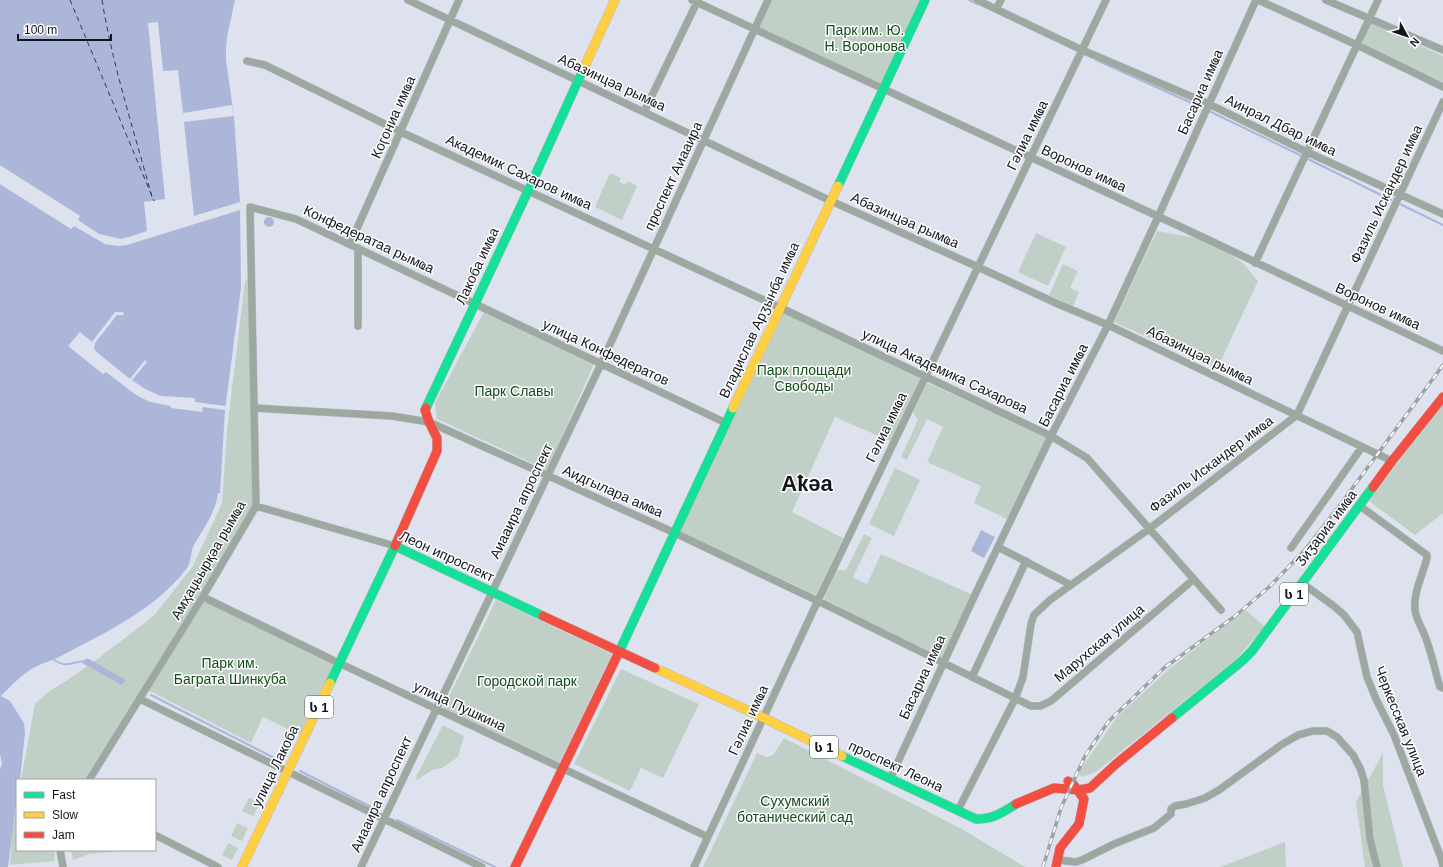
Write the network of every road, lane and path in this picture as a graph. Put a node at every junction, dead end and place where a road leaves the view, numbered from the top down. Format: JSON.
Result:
{"nodes":[{"id":1,"x":408,"y":0,"type":"edge"},
{"id":2,"x":459,"y":0,"type":"edge"},
{"id":3,"x":615,"y":0,"type":"edge"},
{"id":4,"x":768,"y":0,"type":"edge"},
{"id":5,"x":925,"y":0,"type":"edge"},
{"id":6,"x":977,"y":0,"type":"edge"},
{"id":7,"x":1001,"y":0,"type":"edge"},
{"id":8,"x":1106,"y":0,"type":"edge"},
{"id":9,"x":1257,"y":0,"type":"edge"},
{"id":10,"x":1326,"y":0,"type":"edge"},
{"id":11,"x":1378,"y":0,"type":"edge"},
{"id":12,"x":696,"y":1,"type":"edge"},
{"id":13,"x":996,"y":9,"type":"junction"},
{"id":14,"x":1369,"y":19,"type":"junction"},
{"id":15,"x":450,"y":20,"type":"junction"},
{"id":16,"x":755,"y":29,"type":"junction"},
{"id":17,"x":1357,"y":45,"type":"junction"},
{"id":18,"x":1082,"y":50,"type":"junction"},
{"id":19,"x":1443,"y":50,"type":"edge"},
{"id":20,"x":247,"y":62,"type":"dead end"},
{"id":21,"x":578,"y":81,"type":"junction"},
{"id":22,"x":1443,"y":87,"type":"edge"},
{"id":23,"x":883,"y":89,"type":"junction"},
{"id":24,"x":1443,"y":102,"type":"edge"},
{"id":25,"x":1209,"y":104,"type":"junction"},
{"id":26,"x":644,"y":112,"type":"junction"},
{"id":27,"x":401,"y":132,"type":"junction"},
{"id":28,"x":704,"y":140,"type":"junction"},
{"id":29,"x":1307,"y":152,"type":"junction"},
{"id":30,"x":1030,"y":158,"type":"junction"},
{"id":31,"x":528,"y":191,"type":"junction"},
{"id":32,"x":1399,"y":194,"type":"junction"},
{"id":33,"x":831,"y":201,"type":"junction"},
{"id":34,"x":250,"y":206,"type":"joint"},
{"id":35,"x":1443,"y":214,"type":"edge"},
{"id":36,"x":1158,"y":217,"type":"junction"},
{"id":37,"x":350,"y":244,"type":"junction"},
{"id":38,"x":358,"y":248,"type":"junction"},
{"id":39,"x":654,"y":249,"type":"junction"},
{"id":40,"x":1255,"y":262,"type":"junction"},
{"id":41,"x":978,"y":267,"type":"junction"},
{"id":42,"x":475,"y":304,"type":"junction"},
{"id":43,"x":1348,"y":306,"type":"junction"},
{"id":44,"x":780,"y":308,"type":"junction"},
{"id":45,"x":1108,"y":325,"type":"junction"},
{"id":46,"x":358,"y":326,"type":"dead end"},
{"id":47,"x":1443,"y":351,"type":"edge"},
{"id":48,"x":601,"y":364,"type":"junction"},
{"id":49,"x":925,"y":376,"type":"junction"},
{"id":50,"x":1442,"y":402,"type":"edge"},
{"id":51,"x":254,"y":408,"type":"junction"},
{"id":52,"x":1297,"y":415,"type":"junction"},
{"id":53,"x":429,"y":422,"type":"junction"},
{"id":54,"x":726,"y":423,"type":"junction"},
{"id":55,"x":1051,"y":436,"type":"junction"},
{"id":56,"x":1362,"y":447,"type":"junction"},
{"id":57,"x":1392,"y":461,"type":"junction"},
{"id":58,"x":548,"y":476,"type":"junction"},
{"id":59,"x":256,"y":506,"type":"junction"},
{"id":60,"x":1360,"y":506,"type":"junction"},
{"id":61,"x":1149,"y":529,"type":"junction"},
{"id":62,"x":675,"y":533,"type":"junction"},
{"id":63,"x":395,"y":546,"type":"junction"},
{"id":64,"x":998,"y":546,"type":"junction"},
{"id":65,"x":1291,"y":548,"type":"dead end"},
{"id":66,"x":1026,"y":561,"type":"junction"},
{"id":67,"x":1194,"y":579,"type":"junction"},
{"id":68,"x":1302,"y":583,"type":"junction"},
{"id":69,"x":1071,"y":585,"type":"junction"},
{"id":70,"x":492,"y":592,"type":"junction"},
{"id":71,"x":203,"y":597,"type":"junction"},
{"id":72,"x":818,"y":600,"type":"junction"},
{"id":73,"x":1221,"y":610,"type":"dead end"},
{"id":74,"x":619,"y":652,"type":"junction"},
{"id":75,"x":943,"y":662,"type":"junction"},
{"id":76,"x":340,"y":664,"type":"junction"},
{"id":77,"x":972,"y":677,"type":"junction"},
{"id":78,"x":1443,"y":688,"type":"edge"},
{"id":79,"x":1015,"y":698,"type":"junction"},
{"id":80,"x":140,"y":700,"type":"junction"},
{"id":81,"x":436,"y":709,"type":"junction"},
{"id":82,"x":764,"y":718,"type":"junction"},
{"id":83,"x":1116,"y":764,"type":"junction"},
{"id":84,"x":562,"y":768,"type":"junction"},
{"id":85,"x":288,"y":772,"type":"junction"},
{"id":86,"x":90,"y":779,"type":"edge"},
{"id":87,"x":890,"y":780,"type":"junction"},
{"id":88,"x":1068,"y":781,"type":"junction"},
{"id":89,"x":1090,"y":788,"type":"junction"},
{"id":90,"x":1078,"y":790,"type":"junction"},
{"id":91,"x":1028,"y":798,"type":"junction"},
{"id":92,"x":1084,"y":799,"type":"junction"},
{"id":93,"x":958,"y":810,"type":"junction"},
{"id":94,"x":384,"y":819,"type":"junction"},
{"id":95,"x":156,"y":836,"type":"edge"},
{"id":96,"x":708,"y":837,"type":"junction"},
{"id":97,"x":60,"y":851,"type":"edge"},
{"id":98,"x":1057,"y":864,"type":"edge"},
{"id":99,"x":1443,"y":866,"type":"edge"},
{"id":100,"x":63,"y":867,"type":"edge"},
{"id":101,"x":218,"y":867,"type":"edge"},
{"id":102,"x":242,"y":867,"type":"edge"},
{"id":103,"x":361,"y":867,"type":"edge"},
{"id":104,"x":482,"y":867,"type":"edge"},
{"id":105,"x":515,"y":867,"type":"edge"},
{"id":106,"x":694,"y":867,"type":"edge"},
{"id":107,"x":1377,"y":867,"type":"edge"}],
"edges":[{"from":1,"to":15,"type":"street","name":"Абазинцәа рымҩа"},
{"from":2,"to":15,"type":"street","name":"Коӷониа имҩа"},
{"from":3,"to":21,"type":"main road","name":"Лакоба имҩа"},
{"from":4,"to":16,"type":"street","name":"проспект Аиааира"},
{"from":5,"to":23,"type":"main road","name":"Владислав Арӡынба имҩа"},
{"from":6,"to":13,"type":"street","name":"Аинрал Дбар имҩа"},
{"from":7,"to":13,"type":"street"},
{"from":8,"to":18,"type":"street","name":"Гәлиа имҩа"},
{"from":9,"to":17,"type":"street"},
{"from":9,"to":25,"type":"street","name":"Басариа имҩа"},
{"from":10,"to":14,"type":"street"},
{"from":11,"to":14,"type":"street"},
{"from":12,"to":16,"type":"street","name":"Воронов имҩа"},
{"from":12,"to":26,"type":"street"},
{"from":13,"to":18,"type":"street","name":"Аинрал Дбар имҩа"},
{"from":14,"to":17,"type":"street"},
{"from":14,"to":19,"type":"street"},
{"from":15,"to":21,"type":"street","name":"Абазинцәа рымҩа"},
{"from":15,"to":27,"type":"street","name":"Коӷониа имҩа"},
{"from":16,"to":23,"type":"street","name":"Воронов имҩа"},
{"from":16,"to":28,"type":"street","name":"проспект Аиааира"},
{"from":17,"to":22,"type":"street"},
{"from":17,"to":29,"type":"street"},
{"from":18,"to":25,"type":"street","name":"Аинрал Дбар имҩа"},
{"from":18,"to":30,"type":"street","name":"Гәлиа имҩа"},
{"from":20,"to":27,"type":"street","name":"Академик Сахаров имҩа"},
{"from":21,"to":26,"type":"street","name":"Абазинцәа рымҩа"},
{"from":21,"to":31,"type":"main road","name":"Лакоба имҩа"},
{"from":23,"to":30,"type":"street","name":"Воронов имҩа"},
{"from":23,"to":33,"type":"main road","name":"Владислав Арӡынба имҩа"},
{"from":24,"to":32,"type":"street","name":"Фазиль Искандер имҩа"},
{"from":25,"to":29,"type":"street","name":"Аинрал Дбар имҩа"},
{"from":25,"to":36,"type":"street","name":"Басариа имҩа"},
{"from":26,"to":28,"type":"street","name":"Абазинцәа рымҩа"},
{"from":27,"to":31,"type":"street","name":"Академик Сахаров имҩа"},
{"from":27,"to":37,"type":"street","name":"Коӷониа имҩа"},
{"from":28,"to":33,"type":"street","name":"Абазинцәа рымҩа"},
{"from":28,"to":39,"type":"street","name":"проспект Аиааира"},
{"from":29,"to":32,"type":"street","name":"Аинрал Дбар имҩа"},
{"from":29,"to":40,"type":"street"},
{"from":30,"to":36,"type":"street","name":"Воронов имҩа"},
{"from":30,"to":41,"type":"street","name":"Гәлиа имҩа"},
{"from":31,"to":39,"type":"street","name":"Академик Сахаров имҩа"},
{"from":31,"to":42,"type":"main road","name":"Лакоба имҩа"},
{"from":32,"to":35,"type":"street","name":"Аинрал Дбар имҩа"},
{"from":32,"to":43,"type":"street","name":"Фазиль Искандер имҩа"},
{"from":33,"to":41,"type":"street","name":"Абазинцәа рымҩа"},
{"from":33,"to":44,"type":"main road","name":"Владислав Арӡынба имҩа"},
{"from":34,"to":37,"type":"street","name":"Конфедератаа рымҩа"},
{"from":34,"to":51,"type":"street","name":"Амҳаџьырқәа рымҩа"},
{"from":36,"to":40,"type":"street","name":"Воронов имҩа"},
{"from":36,"to":45,"type":"street","name":"Басариа имҩа"},
{"from":37,"to":38,"type":"street","name":"Конфедератаа рымҩа"},
{"from":38,"to":42,"type":"street","name":"Конфедератаа рымҩа"},
{"from":38,"to":46,"type":"street"},
{"from":39,"to":44,"type":"street","name":"Академик Сахаров имҩа"},
{"from":39,"to":48,"type":"street","name":"проспект Аиааира"},
{"from":40,"to":43,"type":"street","name":"Воронов имҩа"},
{"from":41,"to":45,"type":"street","name":"Абазинцәа рымҩа"},
{"from":41,"to":49,"type":"street","name":"Гәлиа имҩа"},
{"from":42,"to":48,"type":"street","name":"улица Конфедератов"},
{"from":42,"to":53,"type":"main road","name":"Лакоба имҩа"},
{"from":43,"to":47,"type":"street","name":"Воронов имҩа"},
{"from":43,"to":52,"type":"street","name":"Фазиль Искандер имҩа"},
{"from":44,"to":49,"type":"street","name":"улица Академика Сахарова"},
{"from":44,"to":54,"type":"main road","name":"Владислав Арӡынба имҩа"},
{"from":45,"to":52,"type":"street","name":"Абазинцәа рымҩа"},
{"from":45,"to":55,"type":"street","name":"Басариа имҩа"},
{"from":48,"to":54,"type":"street","name":"улица Конфедератов"},
{"from":48,"to":58,"type":"street","name":"Аиааира апроспект"},
{"from":49,"to":55,"type":"street","name":"улица Академика Сахарова"},
{"from":49,"to":72,"type":"street","name":"Гәлиа имҩа"},
{"from":50,"to":57,"type":"main road","name":"Ӡиӡариа имҩа","number":"ს 1"},
{"from":51,"to":53,"type":"street","name":"Аидгылара амҩа"},
{"from":51,"to":59,"type":"street","name":"Амҳаџьырқәа рымҩа"},
{"from":52,"to":56,"type":"street","name":"Абазинцәа рымҩа"},
{"from":52,"to":61,"type":"street","name":"Фазиль Искандер имҩа"},
{"from":53,"to":58,"type":"street","name":"Аидгылара амҩа"},
{"from":53,"to":63,"type":"main road","name":"Лакоба имҩа"},
{"from":54,"to":62,"type":"main road","name":"Владислав Арӡынба имҩа"},
{"from":55,"to":61,"type":"street","name":"улица Академика Сахарова"},
{"from":55,"to":64,"type":"street","name":"Басариа имҩа"},
{"from":56,"to":57,"type":"street","name":"Абазинцәа рымҩа"},
{"from":56,"to":65,"type":"street"},
{"from":57,"to":60,"type":"main road","name":"Ӡиӡариа имҩа","number":"ს 1"},
{"from":58,"to":62,"type":"street","name":"Аидгылара амҩа"},
{"from":58,"to":70,"type":"street","name":"Аиааира апроспект"},
{"from":59,"to":63,"type":"street","name":"Леон ипроспект"},
{"from":59,"to":71,"type":"street","name":"Амҳаџьырқәа рымҩа"},
{"from":60,"to":68,"type":"main road","name":"Ӡиӡариа имҩа","number":"ს 1"},
{"from":60,"to":78,"type":"street"},
{"from":61,"to":67,"type":"street","name":"улица Академика Сахарова"},
{"from":61,"to":69,"type":"street","name":"Фазиль Искандер имҩа"},
{"from":62,"to":72,"type":"street","name":"Аидгылара амҩа"},
{"from":62,"to":74,"type":"main road","name":"Владислав Арӡынба имҩа"},
{"from":63,"to":70,"type":"main road","name":"Леон ипроспект","number":"ს 1"},
{"from":63,"to":76,"type":"main road","name":"улица Лакоба","number":"ს 1"},
{"from":64,"to":66,"type":"street"},
{"from":64,"to":75,"type":"street","name":"Басариа имҩа"},
{"from":66,"to":69,"type":"street"},
{"from":66,"to":77,"type":"street"},
{"from":67,"to":73,"type":"street","name":"улица Академика Сахарова"},
{"from":67,"to":79,"type":"street","name":"Марухская улица"},
{"from":68,"to":83,"type":"main road","name":"Ӡиӡариа имҩа","number":"ს 1"},
{"from":68,"to":99,"type":"street","name":"Черкесская улица"},
{"from":69,"to":79,"type":"street","name":"Фазиль Искандер имҩа"},
{"from":70,"to":74,"type":"main road","name":"Леон ипроспект","number":"ს 1"},
{"from":70,"to":81,"type":"street","name":"Аиааира апроспект"},
{"from":71,"to":76,"type":"street","name":"улица Пушкина"},
{"from":71,"to":80,"type":"street","name":"Амҳаџьырқәа рымҩа"},
{"from":72,"to":75,"type":"street","name":"Аидгылара амҩа"},
{"from":72,"to":82,"type":"street","name":"Гәлиа имҩа"},
{"from":74,"to":82,"type":"main road","name":"проспект Леона","number":"ს 1"},
{"from":74,"to":84,"type":"main road","name":"Владислав Арӡынба имҩа"},
{"from":75,"to":77,"type":"street","name":"Аидгылара амҩа"},
{"from":75,"to":87,"type":"street","name":"Басариа имҩа"},
{"from":76,"to":81,"type":"street","name":"улица Пушкина"},
{"from":76,"to":85,"type":"main road","name":"улица Лакоба","number":"ს 1"},
{"from":77,"to":79,"type":"street","name":"Марухская улица"},
{"from":79,"to":93,"type":"street","name":"Фазиль Искандер имҩа"},
{"from":80,"to":85,"type":"street"},
{"from":80,"to":86,"type":"street","name":"Амҳаџьырқәа рымҩа"},
{"from":81,"to":84,"type":"street","name":"улица Пушкина"},
{"from":81,"to":94,"type":"street","name":"Аиааира апроспект"},
{"from":82,"to":87,"type":"main road","name":"проспект Леона","number":"ს 1"},
{"from":82,"to":96,"type":"street","name":"Гәлиа имҩа"},
{"from":83,"to":88,"type":"main road","number":"ს 1"},
{"from":83,"to":89,"type":"main road","number":"ს 1"},
{"from":84,"to":96,"type":"street","name":"улица Пушкина"},
{"from":84,"to":105,"type":"main road","name":"Владислав Арӡынба имҩа"},
{"from":85,"to":94,"type":"street"},
{"from":85,"to":102,"type":"main road","name":"улица Лакоба","number":"ს 1"},
{"from":87,"to":93,"type":"main road","name":"проспект Леона","number":"ს 1"},
{"from":88,"to":90,"type":"main road"},
{"from":88,"to":91,"type":"main road","number":"ს 1"},
{"from":89,"to":90,"type":"main road","name":"проспект Леона","number":"ს 1"},
{"from":89,"to":92,"type":"main road"},
{"from":90,"to":91,"type":"main road","name":"проспект Леона","number":"ს 1"},
{"from":90,"to":92,"type":"main road"},
{"from":91,"to":93,"type":"main road","name":"проспект Леона","number":"ს 1"},
{"from":92,"to":98,"type":"main road"},
{"from":94,"to":103,"type":"street","name":"Аиааира апроспект"},
{"from":94,"to":104,"type":"street"},
{"from":95,"to":101,"type":"street"},
{"from":96,"to":106,"type":"street","name":"Гәлиа имҩа"},
{"from":97,"to":100,"type":"street"},
{"from":98,"to":107,"type":"street"}]}
